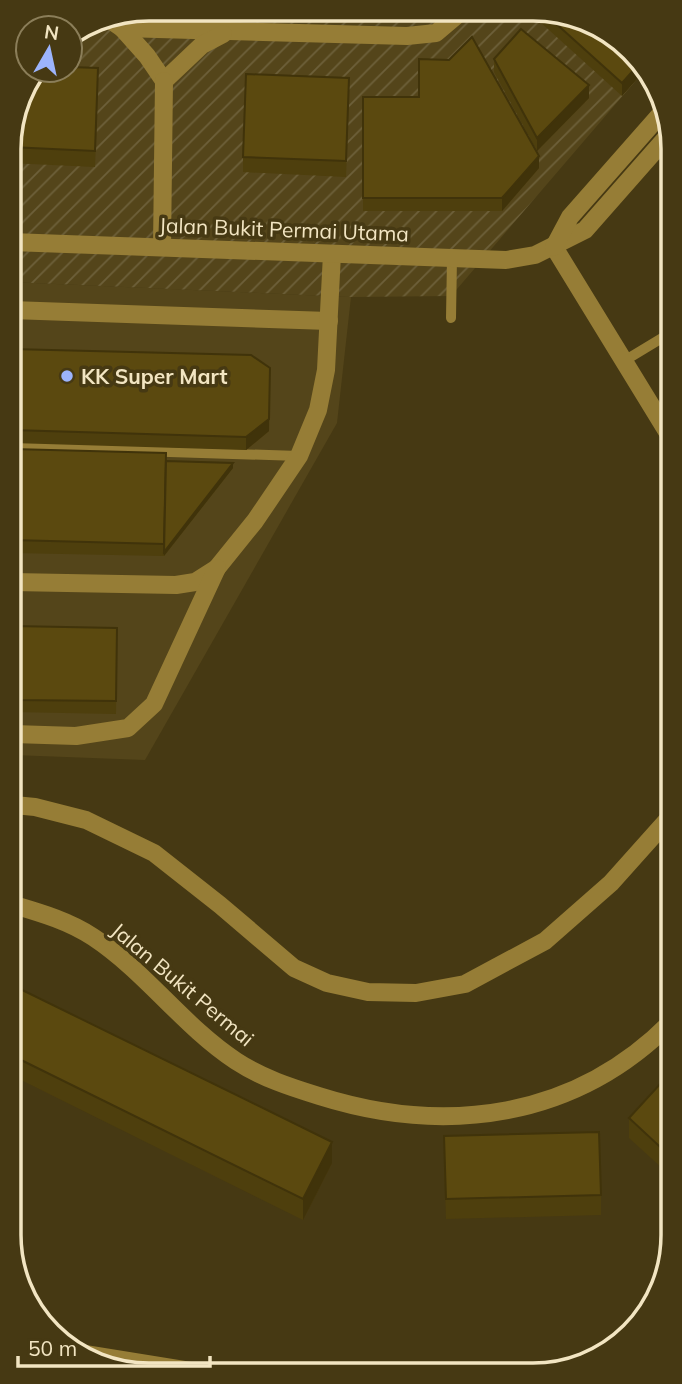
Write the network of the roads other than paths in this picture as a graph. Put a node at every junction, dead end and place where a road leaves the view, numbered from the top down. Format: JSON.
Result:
{"nodes":[{"id":1,"x":450,"y":21,"type":"edge"},
{"id":2,"x":117,"y":25,"type":"edge"},
{"id":3,"x":122,"y":28,"type":"junction"},
{"id":4,"x":227,"y":32,"type":"junction"},
{"id":5,"x":164,"y":81,"type":"junction"},
{"id":6,"x":657,"y":118,"type":"edge"},
{"id":7,"x":661,"y":144,"type":"edge"},
{"id":8,"x":21,"y":242,"type":"edge"},
{"id":9,"x":162,"y":247,"type":"junction"},
{"id":10,"x":554,"y":247,"type":"junction"},
{"id":11,"x":332,"y":254,"type":"junction"},
{"id":12,"x":452,"y":258,"type":"junction"},
{"id":13,"x":21,"y":310,"type":"edge"},
{"id":14,"x":451,"y":318,"type":"dead end"},
{"id":15,"x":329,"y":321,"type":"junction"},
{"id":16,"x":661,"y":339,"type":"edge"},
{"id":17,"x":624,"y":361,"type":"junction"},
{"id":18,"x":661,"y":422,"type":"edge"},
{"id":19,"x":21,"y":447,"type":"edge"},
{"id":20,"x":299,"y":456,"type":"junction"},
{"id":21,"x":216,"y":568,"type":"junction"},
{"id":22,"x":21,"y":582,"type":"edge"},
{"id":23,"x":21,"y":734,"type":"edge"},
{"id":24,"x":21,"y":805,"type":"edge"},
{"id":25,"x":661,"y":827,"type":"edge"},
{"id":26,"x":21,"y":907,"type":"edge"},
{"id":27,"x":661,"y":1030,"type":"edge"},
{"id":28,"x":97,"y":1352,"type":"edge"},
{"id":29,"x":166,"y":1363,"type":"edge"}],
"edges":[{"from":1,"to":4,"type":"street"},
{"from":2,"to":3,"type":"street"},
{"from":3,"to":4,"type":"street"},
{"from":3,"to":5,"type":"street"},
{"from":4,"to":5,"type":"street"},
{"from":5,"to":9,"type":"street"},
{"from":6,"to":10,"type":"street"},
{"from":7,"to":10,"type":"street","name":"Jalan Bukit Permai Utama"},
{"from":8,"to":9,"type":"street","name":"Jalan Bukit Permai Utama"},
{"from":9,"to":11,"type":"street","name":"Jalan Bukit Permai Utama"},
{"from":10,"to":12,"type":"street","name":"Jalan Bukit Permai Utama"},
{"from":10,"to":17,"type":"street"},
{"from":11,"to":12,"type":"street","name":"Jalan Bukit Permai Utama"},
{"from":11,"to":15,"type":"street"},
{"from":12,"to":14,"type":"lane"},
{"from":13,"to":15,"type":"street"},
{"from":15,"to":20,"type":"street"},
{"from":16,"to":17,"type":"lane"},
{"from":17,"to":18,"type":"street"},
{"from":19,"to":20,"type":"lane"},
{"from":20,"to":21,"type":"street"},
{"from":21,"to":22,"type":"street"},
{"from":21,"to":23,"type":"street"},
{"from":24,"to":25,"type":"street"},
{"from":26,"to":27,"type":"street","name":"Jalan Bukit Permai"},
{"from":28,"to":29,"type":"lane"}]}
